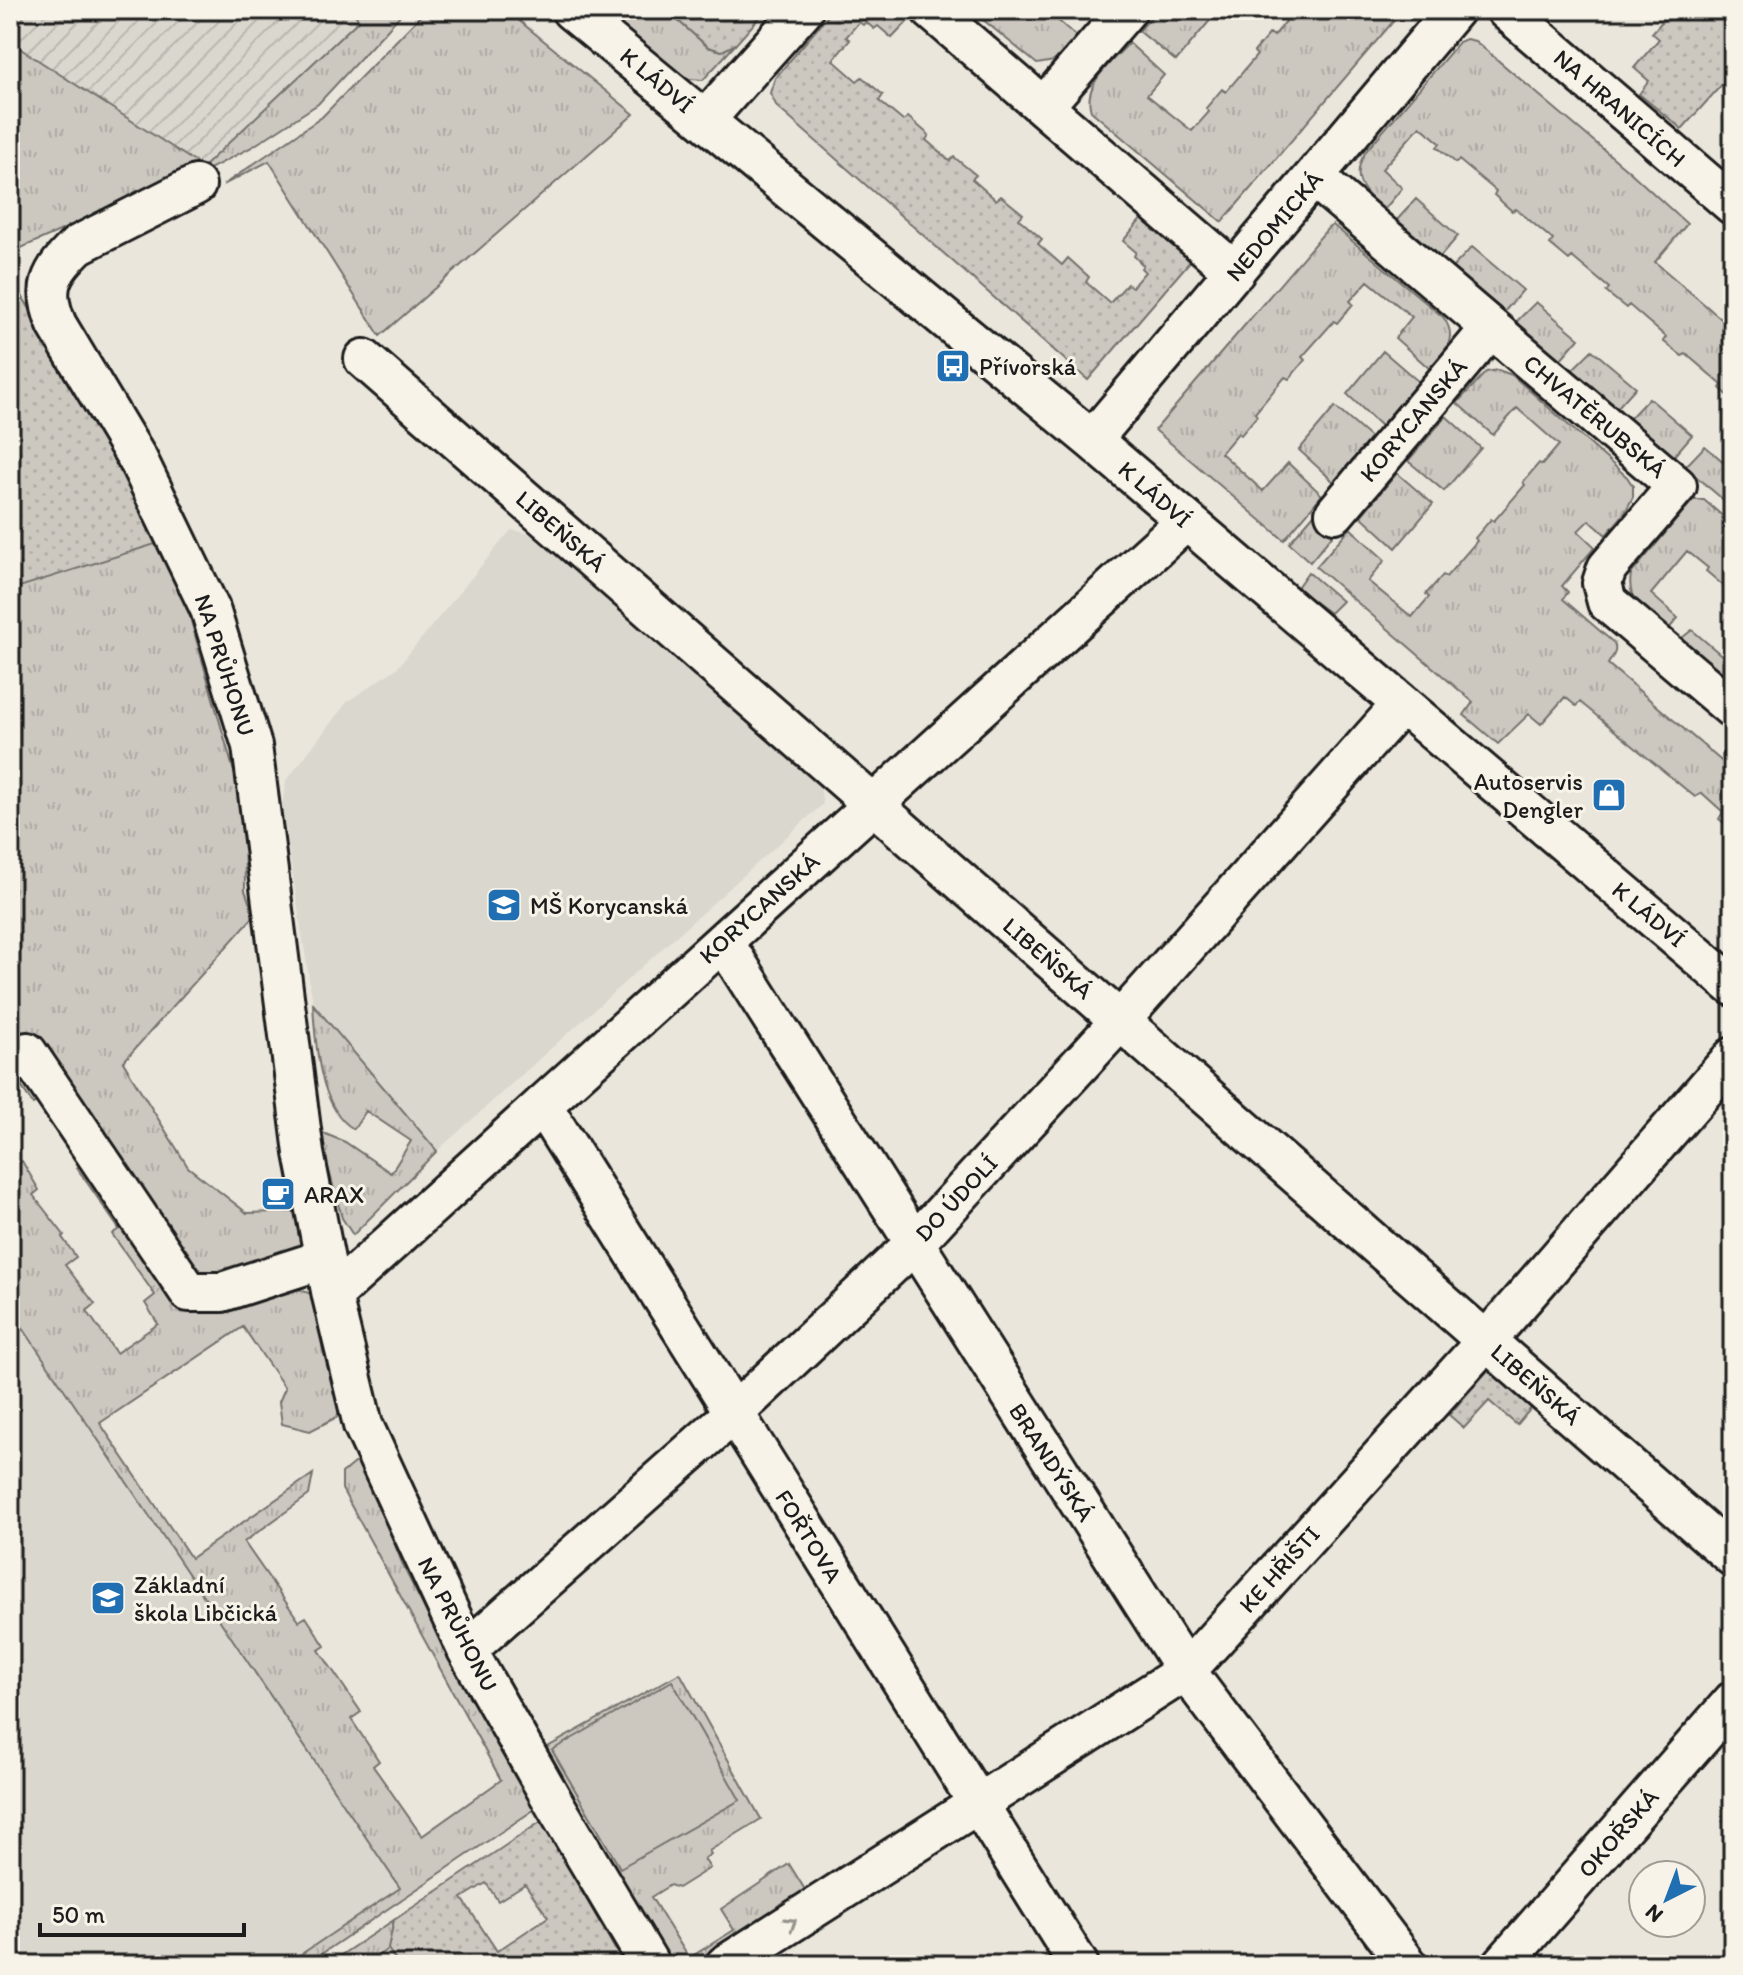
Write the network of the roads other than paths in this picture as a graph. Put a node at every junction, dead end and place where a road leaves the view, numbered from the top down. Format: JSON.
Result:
{"nodes":[{"id":1,"x":571,"y":10,"type":"edge"},
{"id":2,"x":803,"y":10,"type":"edge"},
{"id":3,"x":931,"y":10,"type":"edge"},
{"id":4,"x":1127,"y":10,"type":"edge"},
{"id":5,"x":1454,"y":10,"type":"edge"},
{"id":6,"x":1529,"y":17,"type":"edge"},
{"id":7,"x":1044,"y":106,"type":"junction"},
{"id":8,"x":705,"y":120,"type":"junction"},
{"id":9,"x":1315,"y":178,"type":"junction"},
{"id":10,"x":196,"y":185,"type":"dead end"},
{"id":11,"x":1733,"y":205,"type":"edge"},
{"id":12,"x":1235,"y":272,"type":"junction"},
{"id":13,"x":1491,"y":328,"type":"junction"},
{"id":14,"x":364,"y":359,"type":"dead end"},
{"id":15,"x":1092,"y":440,"type":"junction"},
{"id":16,"x":1335,"y":513,"type":"dead end"},
{"id":17,"x":1186,"y":521,"type":"junction"},
{"id":18,"x":1402,"y":704,"type":"junction"},
{"id":19,"x":1733,"y":709,"type":"edge"},
{"id":20,"x":874,"y":804,"type":"junction"},
{"id":21,"x":723,"y":941,"type":"junction"},
{"id":22,"x":1733,"y":986,"type":"edge"},
{"id":23,"x":1120,"y":1021,"type":"junction"},
{"id":24,"x":27,"y":1052,"type":"dead end"},
{"id":25,"x":1733,"y":1057,"type":"edge"},
{"id":26,"x":542,"y":1105,"type":"junction"},
{"id":27,"x":913,"y":1245,"type":"junction"},
{"id":28,"x":324,"y":1259,"type":"junction"},
{"id":29,"x":332,"y":1296,"type":"junction"},
{"id":30,"x":1486,"y":1341,"type":"junction"},
{"id":31,"x":733,"y":1414,"type":"junction"},
{"id":32,"x":1733,"y":1557,"type":"edge"},
{"id":33,"x":467,"y":1650,"type":"junction"},
{"id":34,"x":1186,"y":1671,"type":"junction"},
{"id":35,"x":1733,"y":1701,"type":"edge"},
{"id":36,"x":977,"y":1806,"type":"junction"},
{"id":37,"x":650,"y":1965,"type":"edge"},
{"id":38,"x":725,"y":1965,"type":"edge"},
{"id":39,"x":1079,"y":1965,"type":"edge"},
{"id":40,"x":1408,"y":1965,"type":"edge"},
{"id":41,"x":1502,"y":1965,"type":"edge"}],
"edges":[{"from":1,"to":8,"type":"street","name":"K LÁDVÍ"},
{"from":2,"to":8,"type":"street"},
{"from":3,"to":7,"type":"street"},
{"from":4,"to":7,"type":"street"},
{"from":5,"to":9,"type":"street","name":"NEDOMICKÁ"},
{"from":6,"to":11,"type":"street","name":"NA HRANICÍCH"},
{"from":7,"to":12,"type":"street"},
{"from":8,"to":15,"type":"street","name":"K LÁDVÍ"},
{"from":9,"to":12,"type":"street","name":"NEDOMICKÁ"},
{"from":9,"to":13,"type":"street","name":"CHVATĚRUBSKÁ"},
{"from":10,"to":28,"type":"street","name":"NA PRŮHONU"},
{"from":12,"to":15,"type":"street","name":"NEDOMICKÁ"},
{"from":13,"to":16,"type":"street","name":"KORYCANSKÁ"},
{"from":13,"to":19,"type":"street","name":"CHVATĚRUBSKÁ"},
{"from":14,"to":20,"type":"street","name":"LIBEŇSKÁ"},
{"from":15,"to":17,"type":"street","name":"K LÁDVÍ"},
{"from":17,"to":18,"type":"street","name":"K LÁDVÍ"},
{"from":17,"to":20,"type":"street","name":"KORYCANSKÁ"},
{"from":18,"to":22,"type":"street","name":"K LÁDVÍ"},
{"from":18,"to":23,"type":"street","name":"DO ÚDOLÍ"},
{"from":20,"to":21,"type":"street","name":"KORYCANSKÁ"},
{"from":20,"to":23,"type":"street","name":"LIBEŇSKÁ"},
{"from":21,"to":26,"type":"street","name":"KORYCANSKÁ"},
{"from":21,"to":27,"type":"street","name":"BRANDÝSKÁ"},
{"from":23,"to":27,"type":"street","name":"DO ÚDOLÍ"},
{"from":23,"to":30,"type":"street","name":"LIBEŇSKÁ"},
{"from":24,"to":28,"type":"street"},
{"from":25,"to":30,"type":"street","name":"KE HŘIŠTI"},
{"from":26,"to":29,"type":"street","name":"KORYCANSKÁ"},
{"from":26,"to":31,"type":"street","name":"FOŘTOVA"},
{"from":27,"to":31,"type":"street","name":"DO ÚDOLÍ"},
{"from":27,"to":34,"type":"street","name":"BRANDÝSKÁ"},
{"from":28,"to":29,"type":"street","name":"NA PRŮHONU"},
{"from":29,"to":33,"type":"street","name":"NA PRŮHONU"},
{"from":30,"to":32,"type":"street","name":"LIBEŇSKÁ"},
{"from":30,"to":34,"type":"street","name":"KE HŘIŠTI"},
{"from":31,"to":33,"type":"street","name":"DO ÚDOLÍ"},
{"from":31,"to":36,"type":"street","name":"FOŘTOVA"},
{"from":33,"to":37,"type":"street","name":"NA PRŮHONU"},
{"from":34,"to":36,"type":"street","name":"KE HŘIŠTI"},
{"from":34,"to":40,"type":"street","name":"BRANDÝSKÁ"},
{"from":35,"to":41,"type":"street","name":"OKOŘSKÁ"},
{"from":38,"to":36,"type":"street","name":"KE HŘIŠTI","one_way":true},
{"from":36,"to":39,"type":"street","name":"FOŘTOVA"}]}
